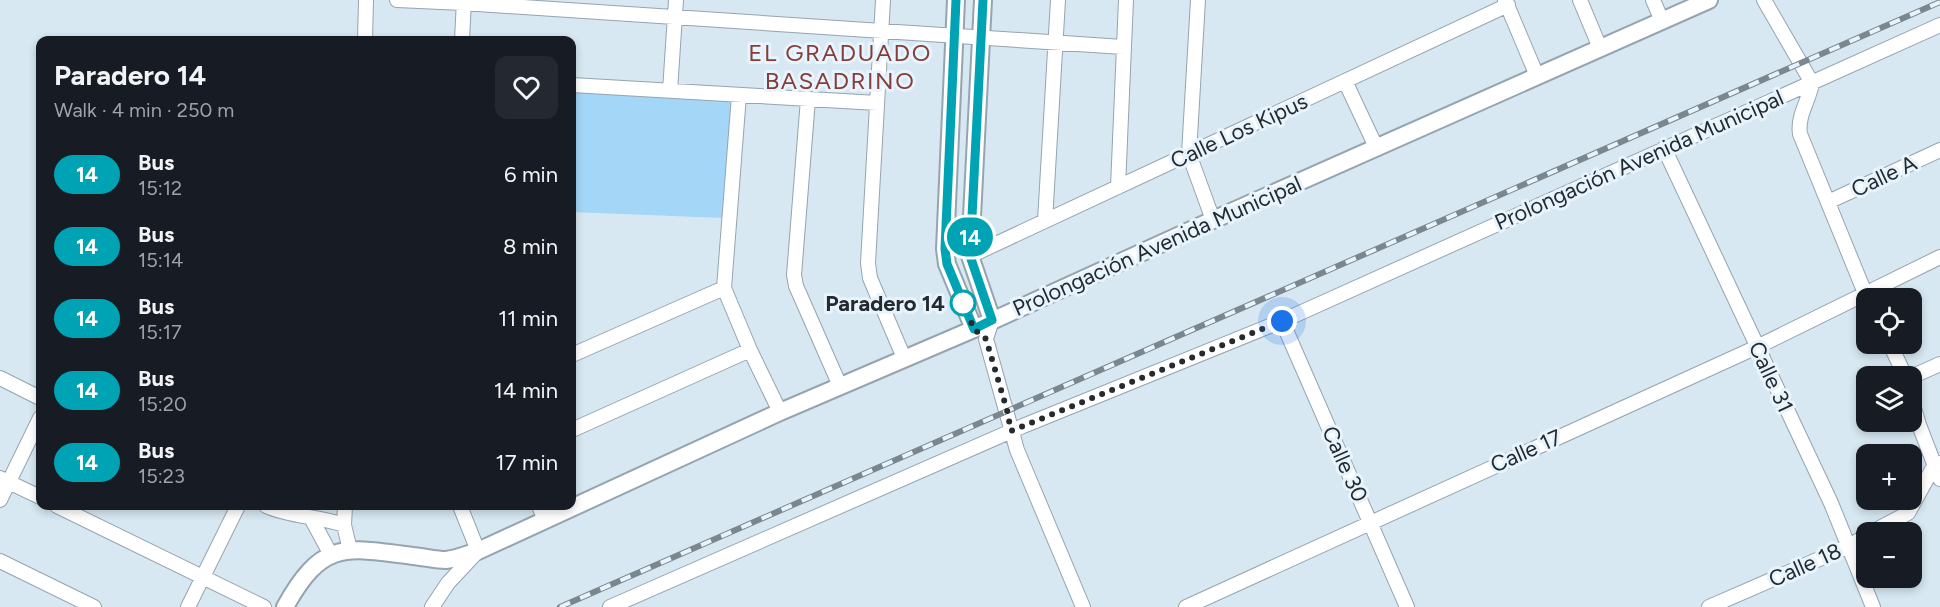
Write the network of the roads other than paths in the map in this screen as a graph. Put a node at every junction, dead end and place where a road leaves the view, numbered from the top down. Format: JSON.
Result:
{"nodes":[{"id":1,"x":366,"y":0,"type":"edge"},
{"id":2,"x":397,"y":0,"type":"edge"},
{"id":3,"x":676,"y":0,"type":"edge"},
{"id":4,"x":883,"y":0,"type":"edge"},
{"id":5,"x":956,"y":0,"type":"edge"},
{"id":6,"x":983,"y":0,"type":"edge"},
{"id":7,"x":1058,"y":0,"type":"edge"},
{"id":8,"x":1126,"y":0,"type":"edge"},
{"id":9,"x":1198,"y":0,"type":"edge"},
{"id":10,"x":1580,"y":0,"type":"edge"},
{"id":11,"x":1653,"y":0,"type":"edge"},
{"id":12,"x":1709,"y":0,"type":"edge"},
{"id":13,"x":1764,"y":0,"type":"edge"},
{"id":14,"x":464,"y":1,"type":"edge"},
{"id":15,"x":1507,"y":3,"type":"edge"},
{"id":16,"x":675,"y":17,"type":"junction"},
{"id":17,"x":1662,"y":21,"type":"junction"},
{"id":18,"x":1940,"y":25,"type":"edge"},
{"id":19,"x":881,"y":31,"type":"junction"},
{"id":20,"x":365,"y":36,"type":"edge"},
{"id":21,"x":462,"y":36,"type":"edge"},
{"id":22,"x":954,"y":36,"type":"junction"},
{"id":23,"x":980,"y":37,"type":"junction"},
{"id":24,"x":1055,"y":42,"type":"junction"},
{"id":25,"x":1123,"y":47,"type":"junction"},
{"id":26,"x":1600,"y":48,"type":"junction"},
{"id":27,"x":1537,"y":76,"type":"junction"},
{"id":28,"x":1346,"y":81,"type":"junction"},
{"id":29,"x":1812,"y":83,"type":"junction"},
{"id":30,"x":576,"y":85,"type":"edge"},
{"id":31,"x":670,"y":91,"type":"junction"},
{"id":32,"x":739,"y":95,"type":"junction"},
{"id":33,"x":808,"y":99,"type":"junction"},
{"id":34,"x":877,"y":103,"type":"junction"},
{"id":35,"x":1376,"y":147,"type":"junction"},
{"id":36,"x":1664,"y":148,"type":"junction"},
{"id":37,"x":1940,"y":150,"type":"edge"},
{"id":38,"x":1189,"y":154,"type":"junction"},
{"id":39,"x":1118,"y":187,"type":"junction"},
{"id":40,"x":1828,"y":202,"type":"junction"},
{"id":41,"x":1213,"y":220,"type":"junction"},
{"id":42,"x":1045,"y":221,"type":"junction"},
{"id":43,"x":970,"y":256,"type":"junction"},
{"id":44,"x":1940,"y":257,"type":"edge"},
{"id":45,"x":724,"y":288,"type":"junction"},
{"id":46,"x":1863,"y":288,"type":"edge"},
{"id":47,"x":1881,"y":288,"type":"edge"},
{"id":48,"x":1856,"y":301,"type":"edge"},
{"id":49,"x":992,"y":320,"type":"junction"},
{"id":50,"x":1282,"y":321,"type":"junction"},
{"id":51,"x":980,"y":334,"type":"junction"},
{"id":52,"x":1757,"y":347,"type":"junction"},
{"id":53,"x":750,"y":350,"type":"junction"},
{"id":54,"x":576,"y":353,"type":"edge"},
{"id":55,"x":904,"y":358,"type":"junction"},
{"id":56,"x":1940,"y":364,"type":"edge"},
{"id":57,"x":1922,"y":372,"type":"edge"},
{"id":58,"x":0,"y":378,"type":"edge"},
{"id":59,"x":840,"y":386,"type":"junction"},
{"id":60,"x":36,"y":396,"type":"edge"},
{"id":61,"x":780,"y":412,"type":"junction"},
{"id":62,"x":36,"y":425,"type":"edge"},
{"id":63,"x":576,"y":428,"type":"edge"},
{"id":64,"x":1011,"y":431,"type":"junction"},
{"id":65,"x":1921,"y":432,"type":"edge"},
{"id":66,"x":1938,"y":469,"type":"edge"},
{"id":67,"x":4,"y":480,"type":"edge"},
{"id":68,"x":36,"y":495,"type":"edge"},
{"id":69,"x":576,"y":499,"type":"edge"},
{"id":70,"x":0,"y":500,"type":"edge"},
{"id":71,"x":65,"y":510,"type":"edge"},
{"id":72,"x":236,"y":510,"type":"edge"},
{"id":73,"x":281,"y":510,"type":"edge"},
{"id":74,"x":345,"y":510,"type":"edge"},
{"id":75,"x":462,"y":510,"type":"edge"},
{"id":76,"x":542,"y":513,"type":"edge"},
{"id":77,"x":311,"y":518,"type":"junction"},
{"id":78,"x":1370,"y":522,"type":"junction"},
{"id":79,"x":1891,"y":522,"type":"edge"},
{"id":80,"x":344,"y":525,"type":"junction"},
{"id":81,"x":1856,"y":542,"type":"edge"},
{"id":82,"x":1849,"y":546,"type":"junction"},
{"id":83,"x":350,"y":550,"type":"junction"},
{"id":84,"x":478,"y":551,"type":"junction"},
{"id":85,"x":331,"y":555,"type":"junction"},
{"id":86,"x":0,"y":561,"type":"edge"},
{"id":87,"x":203,"y":577,"type":"junction"},
{"id":88,"x":94,"y":607,"type":"edge"},
{"id":89,"x":188,"y":607,"type":"edge"},
{"id":90,"x":264,"y":607,"type":"edge"},
{"id":91,"x":285,"y":607,"type":"edge"},
{"id":92,"x":432,"y":607,"type":"edge"},
{"id":93,"x":610,"y":607,"type":"edge"},
{"id":94,"x":1083,"y":607,"type":"edge"},
{"id":95,"x":1186,"y":607,"type":"edge"},
{"id":96,"x":1407,"y":607,"type":"edge"},
{"id":97,"x":1709,"y":607,"type":"edge"},
{"id":98,"x":1873,"y":607,"type":"edge"}],
"edges":[{"from":1,"to":20,"type":"street"},
{"from":2,"to":14,"type":"street"},
{"from":3,"to":16,"type":"street"},
{"from":4,"to":19,"type":"street"},
{"from":5,"to":22,"type":"main road"},
{"from":6,"to":23,"type":"main road"},
{"from":7,"to":24,"type":"street"},
{"from":8,"to":25,"type":"street"},
{"from":9,"to":38,"type":"street"},
{"from":10,"to":26,"type":"street"},
{"from":11,"to":17,"type":"street"},
{"from":12,"to":17,"type":"main road","name":"Prolongación Avenida Municipal"},
{"from":13,"to":29,"type":"street"},
{"from":14,"to":16,"type":"street"},
{"from":14,"to":21,"type":"street"},
{"from":15,"to":27,"type":"street"},
{"from":15,"to":28,"type":"street","name":"Calle Los Kipus"},
{"from":16,"to":19,"type":"street"},
{"from":16,"to":31,"type":"street"},
{"from":17,"to":26,"type":"main road","name":"Prolongación Avenida Municipal"},
{"from":18,"to":29,"type":"street","name":"Prolongación Avenida Municipal"},
{"from":19,"to":22,"type":"street"},
{"from":19,"to":34,"type":"street"},
{"from":22,"to":23,"type":"street"},
{"from":22,"to":51,"type":"main road"},
{"from":23,"to":24,"type":"street"},
{"from":23,"to":43,"type":"main road"},
{"from":24,"to":25,"type":"street"},
{"from":24,"to":42,"type":"street"},
{"from":25,"to":39,"type":"street"},
{"from":26,"to":27,"type":"main road","name":"Prolongación Avenida Municipal"},
{"from":27,"to":35,"type":"main road","name":"Prolongación Avenida Municipal"},
{"from":28,"to":35,"type":"street"},
{"from":28,"to":38,"type":"street","name":"Calle Los Kipus"},
{"from":29,"to":36,"type":"street","name":"Prolongación Avenida Municipal"},
{"from":29,"to":40,"type":"street"},
{"from":30,"to":31,"type":"street"},
{"from":31,"to":32,"type":"street"},
{"from":32,"to":33,"type":"street"},
{"from":32,"to":45,"type":"street"},
{"from":33,"to":34,"type":"street"},
{"from":33,"to":59,"type":"street"},
{"from":34,"to":55,"type":"street"},
{"from":35,"to":41,"type":"main road","name":"Prolongación Avenida Municipal"},
{"from":36,"to":50,"type":"street","name":"Prolongación Avenida Municipal"},
{"from":36,"to":52,"type":"street","name":"Calle 31"},
{"from":37,"to":40,"type":"street","name":"Calle A"},
{"from":38,"to":39,"type":"street","name":"Calle Los Kipus"},
{"from":38,"to":41,"type":"street"},
{"from":39,"to":42,"type":"street","name":"Calle Los Kipus"},
{"from":40,"to":46,"type":"street"},
{"from":41,"to":49,"type":"main road","name":"Prolongación Avenida Municipal"},
{"from":42,"to":43,"type":"street","name":"Calle Los Kipus"},
{"from":43,"to":49,"type":"main road"},
{"from":44,"to":47,"type":"street","name":"Calle 17"},
{"from":45,"to":53,"type":"street"},
{"from":45,"to":54,"type":"street"},
{"from":48,"to":52,"type":"street","name":"Calle 17"},
{"from":49,"to":51,"type":"main road","name":"Prolongación Avenida Municipal"},
{"from":50,"to":64,"type":"street","name":"Prolongación Avenida Municipal"},
{"from":50,"to":78,"type":"street","name":"Calle 30"},
{"from":51,"to":55,"type":"main road","name":"Prolongación Avenida Municipal"},
{"from":51,"to":64,"type":"street"},
{"from":52,"to":78,"type":"street","name":"Calle 17"},
{"from":52,"to":82,"type":"street","name":"Calle 31"},
{"from":53,"to":61,"type":"street"},
{"from":53,"to":63,"type":"street"},
{"from":55,"to":59,"type":"main road","name":"Prolongación Avenida Municipal"},
{"from":56,"to":57,"type":"street"},
{"from":58,"to":60,"type":"street"},
{"from":59,"to":61,"type":"main road","name":"Prolongación Avenida Municipal"},
{"from":61,"to":69,"type":"main road","name":"Prolongación Avenida Municipal"},
{"from":62,"to":67,"type":"street"},
{"from":64,"to":93,"type":"street","name":"Prolongación Avenida Municipal"},
{"from":64,"to":94,"type":"street"},
{"from":65,"to":66,"type":"street"},
{"from":66,"to":79,"type":"street"},
{"from":67,"to":68,"type":"street"},
{"from":67,"to":70,"type":"street"},
{"from":71,"to":87,"type":"street"},
{"from":72,"to":87,"type":"street"},
{"from":73,"to":77,"type":"street"},
{"from":74,"to":80,"type":"street"},
{"from":75,"to":84,"type":"street"},
{"from":76,"to":84,"type":"main road","name":"Prolongación Avenida Municipal"},
{"from":77,"to":80,"type":"street"},
{"from":77,"to":85,"type":"street"},
{"from":78,"to":95,"type":"street","name":"Calle 17"},
{"from":78,"to":96,"type":"street","name":"Calle 30"},
{"from":80,"to":83,"type":"street"},
{"from":81,"to":82,"type":"street","name":"Calle 18"},
{"from":82,"to":97,"type":"street","name":"Calle 18"},
{"from":82,"to":98,"type":"street","name":"Calle 31"},
{"from":83,"to":84,"type":"main road","name":"Prolongación Avenida Municipal"},
{"from":83,"to":85,"type":"main road","name":"Prolongación Avenida Municipal"},
{"from":84,"to":92,"type":"street"},
{"from":85,"to":91,"type":"main road","name":"Prolongación Avenida Municipal"},
{"from":86,"to":88,"type":"street"},
{"from":87,"to":89,"type":"street"},
{"from":87,"to":90,"type":"street"}]}
